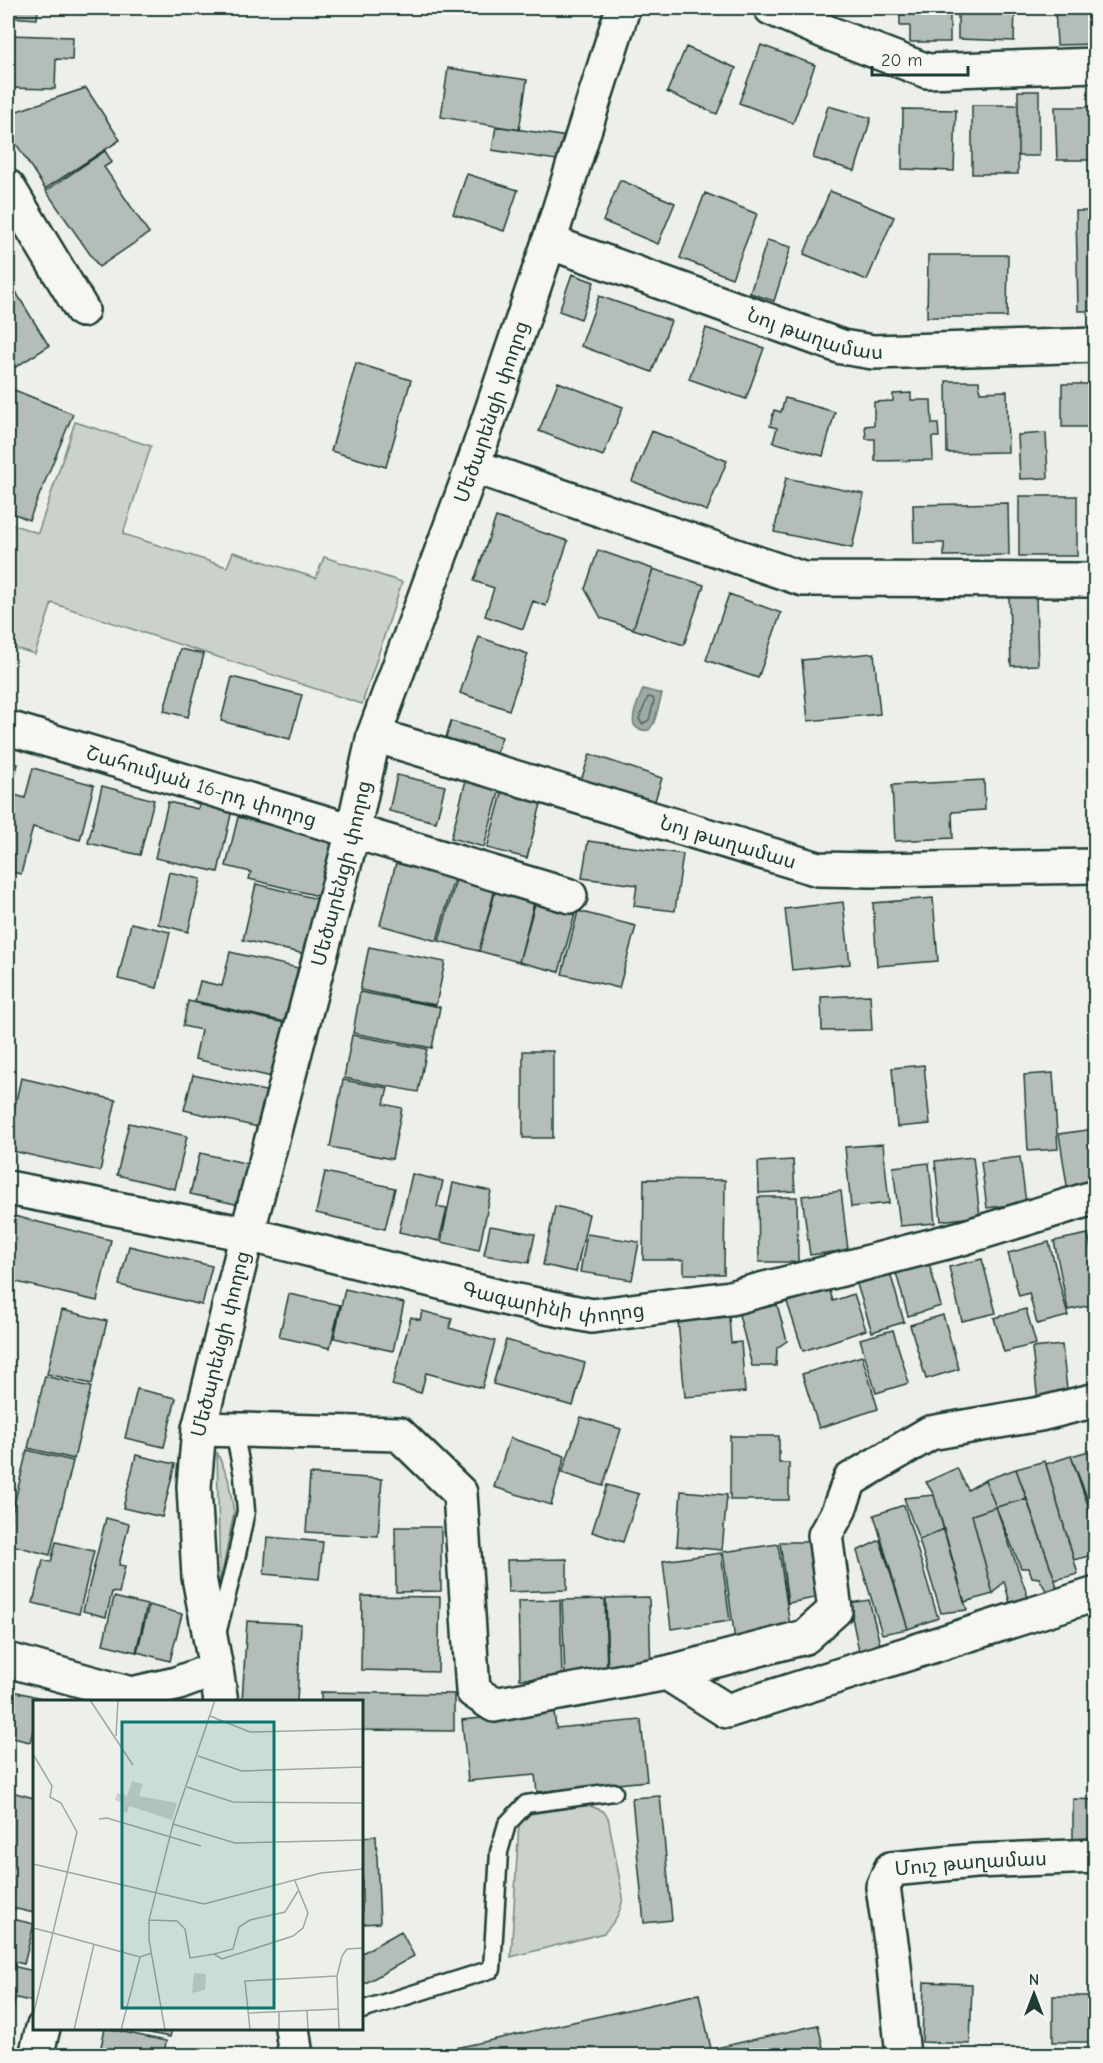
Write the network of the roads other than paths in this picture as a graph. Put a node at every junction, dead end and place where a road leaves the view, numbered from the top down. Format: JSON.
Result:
{"nodes":[{"id":1,"x":623,"y":8,"type":"edge"},
{"id":2,"x":771,"y":8,"type":"edge"},
{"id":3,"x":1095,"y":65,"type":"edge"},
{"id":4,"x":8,"y":187,"type":"edge"},
{"id":5,"x":549,"y":243,"type":"junction"},
{"id":6,"x":82,"y":310,"type":"dead end"},
{"id":7,"x":1095,"y":345,"type":"edge"},
{"id":8,"x":473,"y":466,"type":"junction"},
{"id":9,"x":1095,"y":580,"type":"edge"},
{"id":10,"x":8,"y":728,"type":"edge"},
{"id":11,"x":374,"y":735,"type":"junction"},
{"id":12,"x":353,"y":831,"type":"junction"},
{"id":13,"x":1095,"y":866,"type":"edge"},
{"id":14,"x":570,"y":896,"type":"dead end"},
{"id":15,"x":8,"y":1188,"type":"edge"},
{"id":16,"x":1095,"y":1197,"type":"edge"},
{"id":17,"x":247,"y":1234,"type":"junction"},
{"id":18,"x":1095,"y":1400,"type":"edge"},
{"id":19,"x":199,"y":1429,"type":"junction"},
{"id":20,"x":234,"y":1431,"type":"junction"},
{"id":21,"x":1095,"y":1594,"type":"edge"},
{"id":22,"x":8,"y":1660,"type":"edge"},
{"id":23,"x":214,"y":1660,"type":"junction"},
{"id":24,"x":667,"y":1673,"type":"junction"},
{"id":25,"x":130,"y":1698,"type":"edge"},
{"id":26,"x":221,"y":1700,"type":"edge"},
{"id":27,"x":614,"y":1792,"type":"dead end"},
{"id":28,"x":1095,"y":1856,"type":"edge"},
{"id":29,"x":363,"y":2010,"type":"edge"},
{"id":30,"x":42,"y":2030,"type":"edge"},
{"id":31,"x":36,"y":2055,"type":"edge"},
{"id":32,"x":903,"y":2055,"type":"edge"}],
"edges":[{"from":1,"to":5,"type":"street","name":"Մեծարենցի փողոց"},
{"from":2,"to":3,"type":"street"},
{"from":4,"to":6,"type":"street"},
{"from":5,"to":7,"type":"street","name":"Նոյ թաղամաս"},
{"from":5,"to":8,"type":"street","name":"Մեծարենցի փողոց"},
{"from":8,"to":9,"type":"street"},
{"from":8,"to":11,"type":"street","name":"Մեծարենցի փողոց"},
{"from":10,"to":12,"type":"street","name":"Շահումյան 16-րդ փողոց"},
{"from":11,"to":12,"type":"street","name":"Մեծարենցի փողոց"},
{"from":11,"to":13,"type":"street","name":"Նոյ թաղամաս"},
{"from":12,"to":14,"type":"street","name":"Շահումյան 16-րդ փողոց"},
{"from":12,"to":17,"type":"street","name":"Մեծարենցի փողոց"},
{"from":15,"to":17,"type":"street","name":"Գագարինի փողոց"},
{"from":16,"to":17,"type":"street","name":"Գագարինի փողոց"},
{"from":17,"to":19,"type":"street","name":"Մեծարենցի փողոց"},
{"from":18,"to":24,"type":"street"},
{"from":19,"to":20,"type":"street"},
{"from":19,"to":23,"type":"street","name":"Մեծարենցի փողոց"},
{"from":20,"to":23,"type":"lane"},
{"from":20,"to":24,"type":"street"},
{"from":21,"to":24,"type":"street"},
{"from":22,"to":25,"type":"street"},
{"from":23,"to":25,"type":"street"},
{"from":23,"to":26,"type":"street","name":"Մեծարենցի փողոց"},
{"from":27,"to":29,"type":"lane"},
{"from":28,"to":32,"type":"street","name":"Մուշ թաղամաս"},
{"from":30,"to":31,"type":"street"}]}
